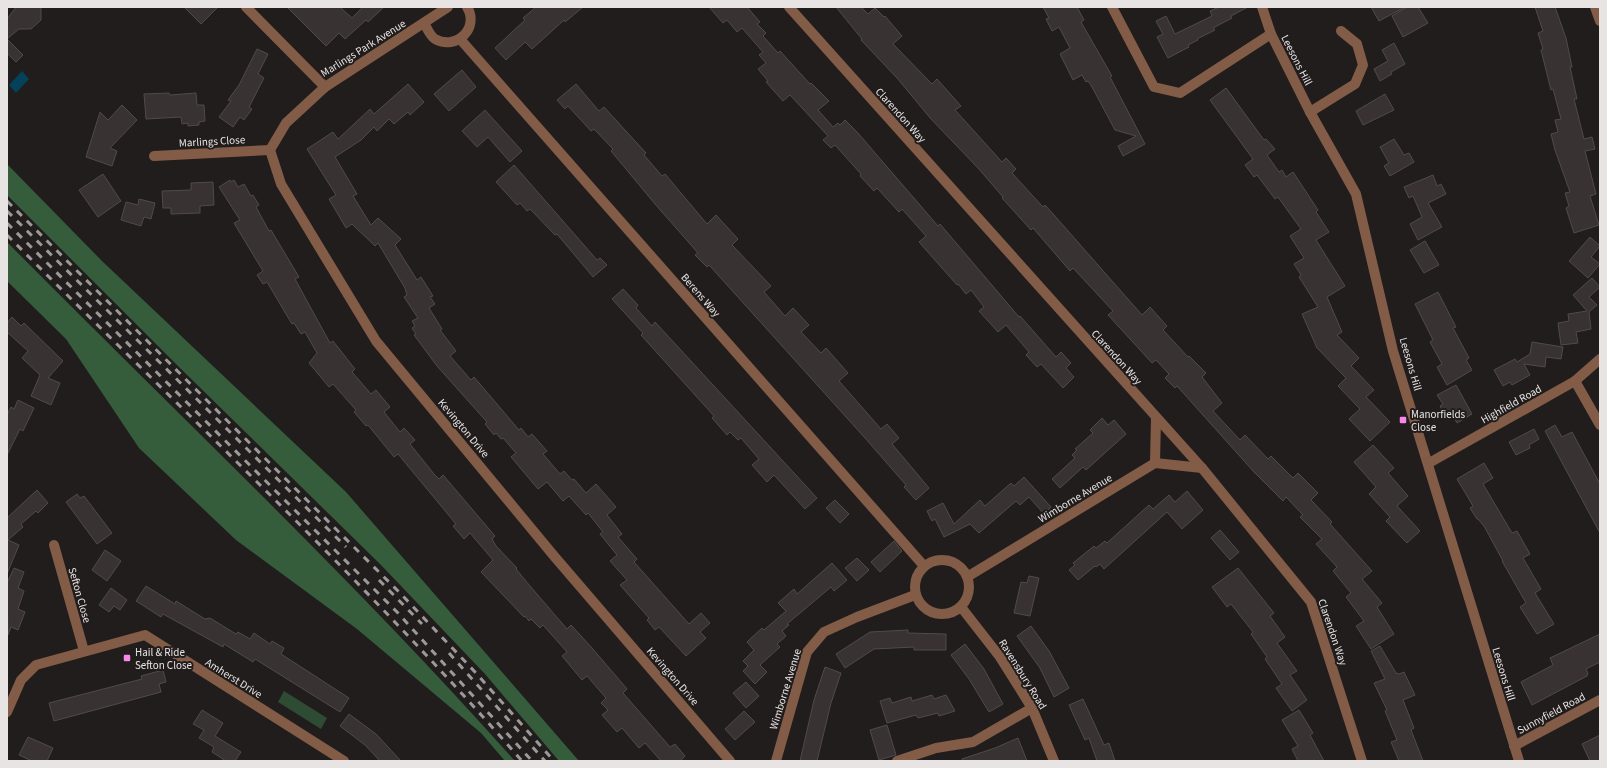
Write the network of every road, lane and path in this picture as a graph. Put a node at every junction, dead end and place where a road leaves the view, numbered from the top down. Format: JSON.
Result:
{"nodes":[{"id":1,"x":246,"y":7,"type":"edge"},
{"id":2,"x":448,"y":7,"type":"edge"},
{"id":3,"x":467,"y":7,"type":"edge"},
{"id":4,"x":789,"y":7,"type":"edge"},
{"id":5,"x":1112,"y":7,"type":"edge"},
{"id":6,"x":1262,"y":7,"type":"edge"},
{"id":7,"x":1595,"y":7,"type":"edge"},
{"id":8,"x":1600,"y":21,"type":"edge"},
{"id":9,"x":424,"y":23,"type":"junction"},
{"id":10,"x":1341,"y":31,"type":"dead end"},
{"id":11,"x":1271,"y":34,"type":"junction"},
{"id":12,"x":460,"y":39,"type":"junction"},
{"id":13,"x":325,"y":87,"type":"junction"},
{"id":14,"x":1310,"y":112,"type":"junction"},
{"id":15,"x":270,"y":150,"type":"junction"},
{"id":16,"x":154,"y":156,"type":"dead end"},
{"id":17,"x":1600,"y":359,"type":"edge"},
{"id":18,"x":1575,"y":381,"type":"junction"},
{"id":19,"x":1156,"y":418,"type":"junction"},
{"id":20,"x":1600,"y":425,"type":"edge"},
{"id":21,"x":1155,"y":463,"type":"junction"},
{"id":22,"x":1429,"y":463,"type":"junction"},
{"id":23,"x":1202,"y":468,"type":"junction"},
{"id":24,"x":54,"y":545,"type":"dead end"},
{"id":25,"x":924,"y":566,"type":"junction"},
{"id":26,"x":967,"y":577,"type":"junction"},
{"id":27,"x":916,"y":595,"type":"junction"},
{"id":28,"x":960,"y":607,"type":"junction"},
{"id":29,"x":84,"y":651,"type":"junction"},
{"id":30,"x":1600,"y":700,"type":"edge"},
{"id":31,"x":1032,"y":708,"type":"junction"},
{"id":32,"x":7,"y":712,"type":"edge"},
{"id":33,"x":1514,"y":746,"type":"junction"},
{"id":34,"x":344,"y":761,"type":"edge"},
{"id":35,"x":730,"y":761,"type":"edge"},
{"id":36,"x":776,"y":761,"type":"edge"},
{"id":37,"x":897,"y":761,"type":"edge"},
{"id":38,"x":1054,"y":761,"type":"edge"},
{"id":39,"x":1362,"y":761,"type":"edge"},
{"id":40,"x":1519,"y":761,"type":"edge"}],
"edges":[{"from":1,"to":13,"type":"street","name":"Marlings Park Avenue"},
{"from":2,"to":9,"type":"street","name":"Marlings Park Avenue"},
{"from":3,"to":12,"type":"street"},
{"from":4,"to":19,"type":"street","name":"Clarendon Way"},
{"from":5,"to":11,"type":"street"},
{"from":6,"to":11,"type":"street","name":"Leesons Hill"},
{"from":7,"to":8,"type":"street"},
{"from":9,"to":12,"type":"street"},
{"from":9,"to":13,"type":"street","name":"Marlings Park Avenue"},
{"from":10,"to":14,"type":"street"},
{"from":11,"to":14,"type":"street","name":"Leesons Hill"},
{"from":12,"to":25,"type":"street","name":"Berens Way"},
{"from":13,"to":15,"type":"street"},
{"from":14,"to":22,"type":"street","name":"Leesons Hill"},
{"from":15,"to":16,"type":"street","name":"Marlings Close"},
{"from":15,"to":35,"type":"street","name":"Kevington Drive"},
{"from":17,"to":18,"type":"street","name":"Highfield Road"},
{"from":18,"to":20,"type":"street"},
{"from":18,"to":22,"type":"street","name":"Highfield Road"},
{"from":19,"to":21,"type":"street"},
{"from":19,"to":23,"type":"street","name":"Clarendon Way"},
{"from":21,"to":23,"type":"street"},
{"from":21,"to":26,"type":"street","name":"Wimborne Avenue"},
{"from":22,"to":33,"type":"street","name":"Leesons Hill"},
{"from":23,"to":39,"type":"street","name":"Clarendon Way"},
{"from":24,"to":29,"type":"street","name":"Sefton Close"},
{"from":25,"to":26,"type":"street"},
{"from":25,"to":27,"type":"street"},
{"from":26,"to":28,"type":"street"},
{"from":27,"to":28,"type":"street"},
{"from":27,"to":36,"type":"street","name":"Wimborne Avenue"},
{"from":28,"to":31,"type":"street","name":"Ravensbury Road"},
{"from":29,"to":32,"type":"street","name":"Amherst Drive"},
{"from":29,"to":34,"type":"street","name":"Amherst Drive"},
{"from":30,"to":33,"type":"street","name":"Sunnyfield Road"},
{"from":31,"to":37,"type":"street"},
{"from":31,"to":38,"type":"street","name":"Ravensbury Road"},
{"from":33,"to":40,"type":"street","name":"Leesons Hill"}]}
